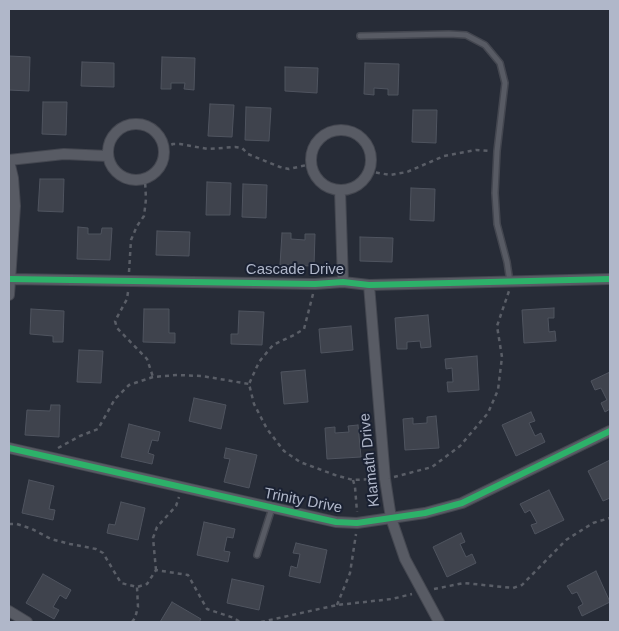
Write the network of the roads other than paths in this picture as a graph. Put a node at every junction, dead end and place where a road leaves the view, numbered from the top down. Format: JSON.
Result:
{"nodes":[{"id":1,"x":360,"y":36,"type":"dead end"},
{"id":2,"x":107,"y":156,"type":"junction"},
{"id":3,"x":9,"y":160,"type":"edge"},
{"id":4,"x":340,"y":190,"type":"junction"},
{"id":5,"x":610,"y":279,"type":"edge"},
{"id":6,"x":10,"y":280,"type":"edge"},
{"id":7,"x":343,"y":282,"type":"junction"},
{"id":8,"x":510,"y":282,"type":"junction"},
{"id":9,"x":369,"y":284,"type":"junction"},
{"id":10,"x":9,"y":295,"type":"edge"},
{"id":11,"x":610,"y":431,"type":"edge"},
{"id":12,"x":9,"y":448,"type":"edge"},
{"id":13,"x":272,"y":508,"type":"junction"},
{"id":14,"x":391,"y":518,"type":"junction"},
{"id":15,"x":257,"y":556,"type":"dead end"},
{"id":16,"x":9,"y":610,"type":"edge"},
{"id":17,"x":27,"y":622,"type":"edge"},
{"id":18,"x":438,"y":622,"type":"edge"}],
"edges":[{"from":1,"to":8,"type":"lane"},
{"from":2,"to":2,"type":"street"},
{"from":2,"to":3,"type":"street"},
{"from":3,"to":6,"type":"street"},
{"from":4,"to":4,"type":"street"},
{"from":4,"to":7,"type":"street"},
{"from":5,"to":8,"type":"street","name":"Cascade Drive"},
{"from":6,"to":7,"type":"street","name":"Cascade Drive"},
{"from":6,"to":10,"type":"street"},
{"from":7,"to":9,"type":"street","name":"Cascade Drive"},
{"from":8,"to":9,"type":"street","name":"Cascade Drive"},
{"from":9,"to":14,"type":"street","name":"Klamath Drive"},
{"from":11,"to":14,"type":"street","name":"Trinity Drive"},
{"from":12,"to":13,"type":"street","name":"Trinity Drive"},
{"from":13,"to":14,"type":"street","name":"Trinity Drive"},
{"from":13,"to":15,"type":"lane"},
{"from":14,"to":18,"type":"street","name":"Klamath Drive"},
{"from":16,"to":17,"type":"street"}]}
